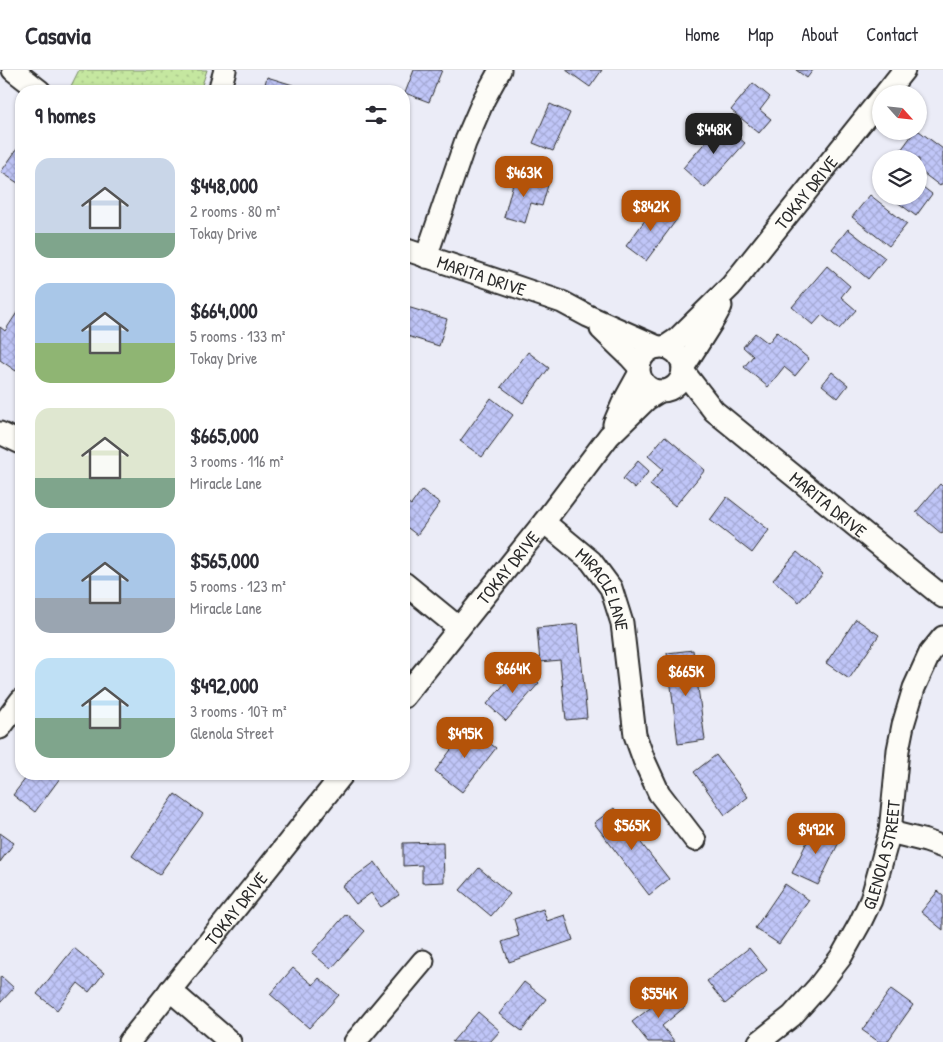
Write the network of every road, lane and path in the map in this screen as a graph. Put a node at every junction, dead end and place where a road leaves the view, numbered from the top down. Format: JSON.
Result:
{"nodes":[{"id":1,"x":13,"y":70,"type":"edge"},
{"id":2,"x":225,"y":70,"type":"edge"},
{"id":3,"x":500,"y":70,"type":"edge"},
{"id":4,"x":904,"y":70,"type":"edge"},
{"id":5,"x":32,"y":85,"type":"edge"},
{"id":6,"x":221,"y":85,"type":"edge"},
{"id":7,"x":892,"y":85,"type":"edge"},
{"id":8,"x":872,"y":109,"type":"edge"},
{"id":9,"x":410,"y":251,"type":"edge"},
{"id":10,"x":426,"y":257,"type":"junction"},
{"id":11,"x":731,"y":286,"type":"junction"},
{"id":12,"x":588,"y":316,"type":"junction"},
{"id":13,"x":661,"y":347,"type":"junction"},
{"id":14,"x":639,"y":370,"type":"junction"},
{"id":15,"x":683,"y":370,"type":"junction"},
{"id":16,"x":663,"y":391,"type":"junction"},
{"id":17,"x":714,"y":411,"type":"junction"},
{"id":18,"x":0,"y":434,"type":"edge"},
{"id":19,"x":609,"y":436,"type":"junction"},
{"id":20,"x":15,"y":440,"type":"edge"},
{"id":21,"x":544,"y":522,"type":"junction"},
{"id":22,"x":410,"y":587,"type":"edge"},
{"id":23,"x":943,"y":596,"type":"edge"},
{"id":24,"x":460,"y":628,"type":"junction"},
{"id":25,"x":943,"y":637,"type":"edge"},
{"id":26,"x":410,"y":690,"type":"edge"},
{"id":27,"x":15,"y":708,"type":"edge"},
{"id":28,"x":0,"y":728,"type":"edge"},
{"id":29,"x":338,"y":780,"type":"edge"},
{"id":30,"x":890,"y":832,"type":"junction"},
{"id":31,"x":695,"y":840,"type":"dead end"},
{"id":32,"x":943,"y":847,"type":"edge"},
{"id":33,"x":423,"y":961,"type":"dead end"},
{"id":34,"x":170,"y":990,"type":"junction"},
{"id":35,"x":129,"y":1042,"type":"edge"},
{"id":36,"x":230,"y":1042,"type":"edge"},
{"id":37,"x":354,"y":1042,"type":"edge"},
{"id":38,"x":758,"y":1042,"type":"edge"}],
"edges":[{"from":1,"to":5,"type":"street"},
{"from":2,"to":6,"type":"street"},
{"from":3,"to":10,"type":"street"},
{"from":4,"to":7,"type":"street"},
{"from":8,"to":11,"type":"street","name":"TOKAY DRIVE"},
{"from":9,"to":10,"type":"street","name":"MARITA DRIVE"},
{"from":10,"to":12,"type":"street","name":"MARITA DRIVE"},
{"from":11,"to":13,"type":"street","name":"TOKAY DRIVE"},
{"from":11,"to":15,"type":"street","name":"TOKAY DRIVE"},
{"from":12,"to":13,"type":"street","name":"MARITA DRIVE"},
{"from":12,"to":14,"type":"street","name":"MARITA DRIVE"},
{"from":13,"to":14,"type":"street"},
{"from":13,"to":15,"type":"street"},
{"from":14,"to":16,"type":"street"},
{"from":14,"to":19,"type":"street","name":"TOKAY DRIVE"},
{"from":15,"to":16,"type":"street"},
{"from":15,"to":17,"type":"street","name":"MARITA DRIVE"},
{"from":16,"to":17,"type":"street","name":"MARITA DRIVE"},
{"from":16,"to":19,"type":"street","name":"TOKAY DRIVE"},
{"from":17,"to":23,"type":"street","name":"MARITA DRIVE"},
{"from":18,"to":20,"type":"street"},
{"from":19,"to":21,"type":"street","name":"TOKAY DRIVE"},
{"from":21,"to":24,"type":"street","name":"TOKAY DRIVE"},
{"from":21,"to":31,"type":"street","name":"MIRACLE LANE"},
{"from":22,"to":24,"type":"street"},
{"from":24,"to":26,"type":"street","name":"TOKAY DRIVE"},
{"from":25,"to":30,"type":"street","name":"GLENOLA STREET"},
{"from":27,"to":28,"type":"street"},
{"from":29,"to":34,"type":"street","name":"TOKAY DRIVE"},
{"from":30,"to":32,"type":"street"},
{"from":30,"to":38,"type":"street","name":"GLENOLA STREET"},
{"from":33,"to":37,"type":"street"},
{"from":34,"to":35,"type":"street","name":"TOKAY DRIVE"},
{"from":34,"to":36,"type":"street"}]}
